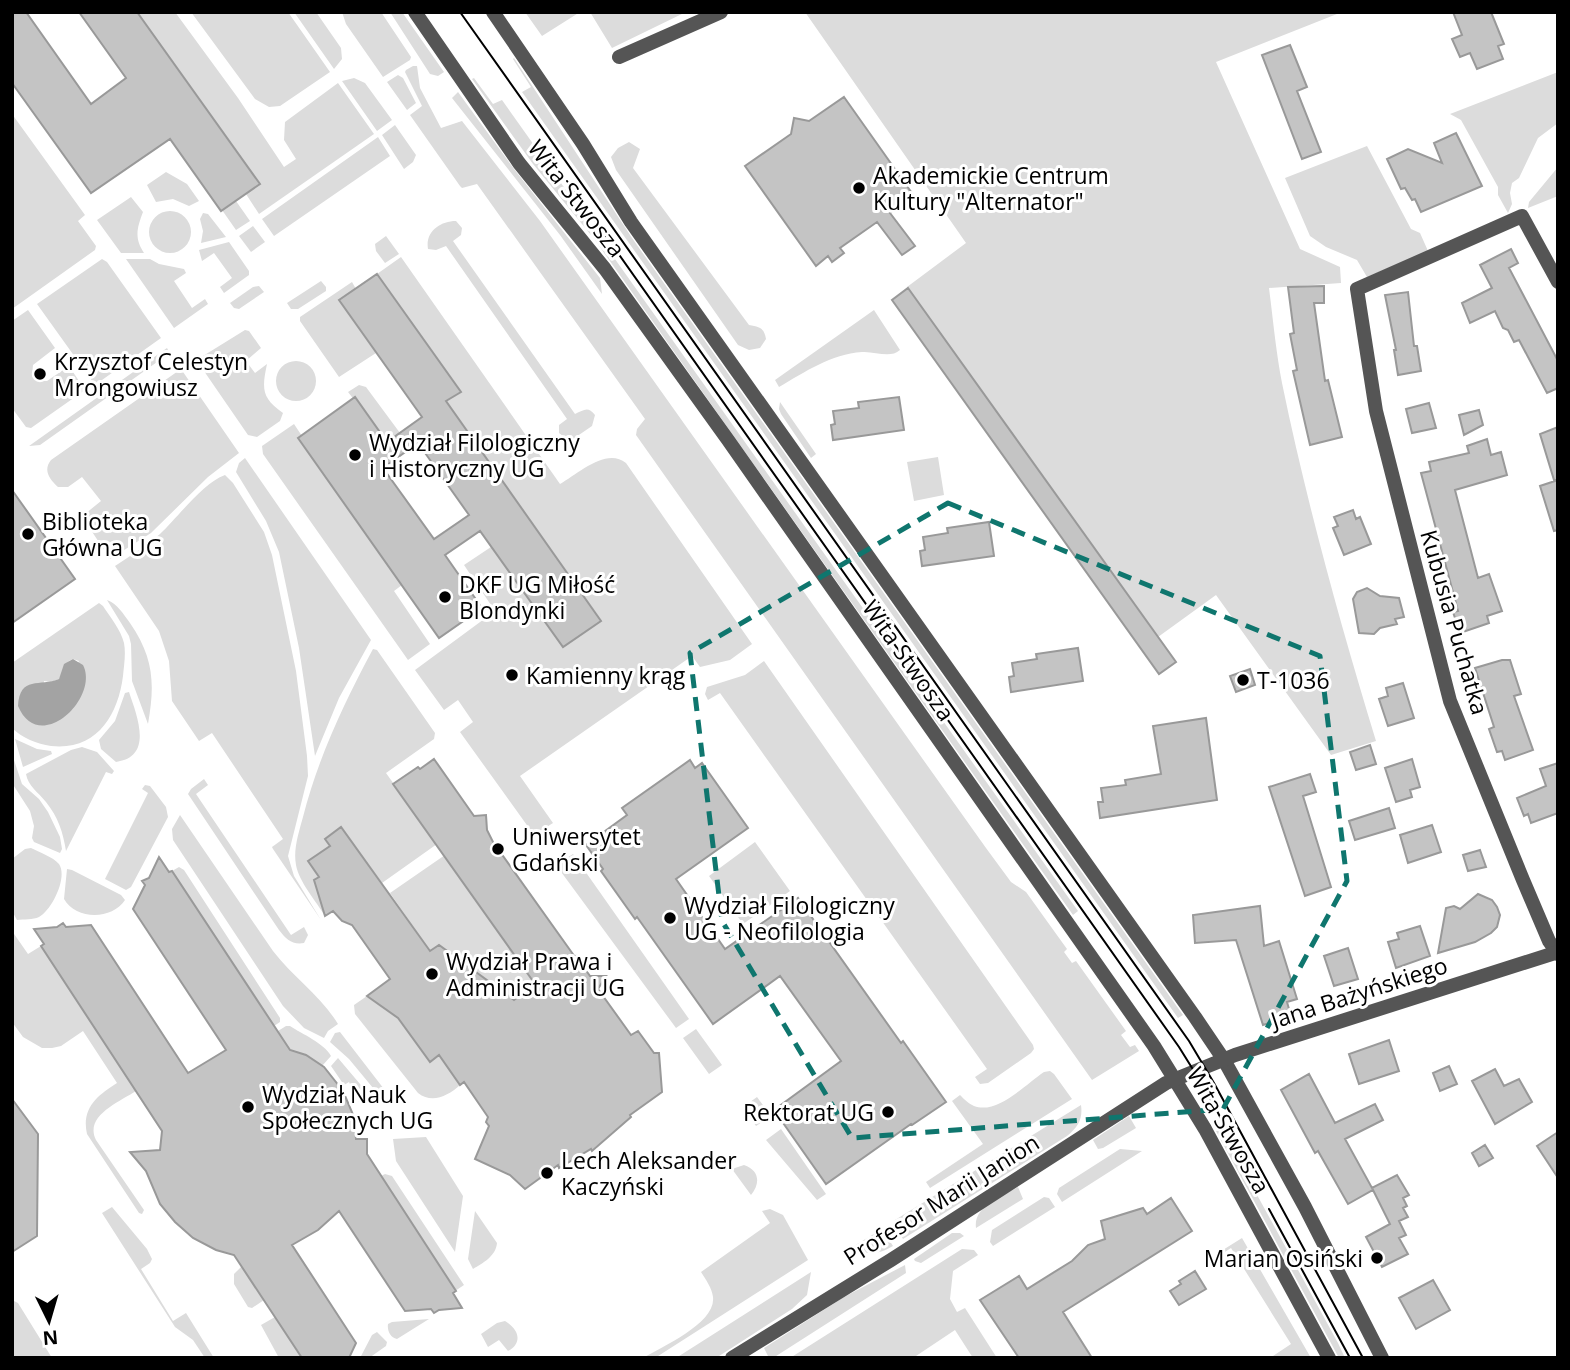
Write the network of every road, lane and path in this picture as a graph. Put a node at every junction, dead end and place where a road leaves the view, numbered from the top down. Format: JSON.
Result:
{"nodes":[{"id":1,"x":415,"y":12,"type":"edge"},
{"id":2,"x":493,"y":12,"type":"edge"},
{"id":3,"x":720,"y":12,"type":"edge"},
{"id":4,"x":619,"y":57,"type":"dead end"},
{"id":5,"x":1558,"y":282,"type":"edge"},
{"id":6,"x":1557,"y":953,"type":"edge"},
{"id":7,"x":1224,"y":1060,"type":"junction"},
{"id":8,"x":1175,"y":1080,"type":"junction"},
{"id":9,"x":732,"y":1358,"type":"edge"},
{"id":10,"x":1329,"y":1358,"type":"edge"},
{"id":11,"x":1382,"y":1358,"type":"edge"}],
"edges":[{"from":1,"to":8,"type":"street","name":"Wita Stwosza"},
{"from":2,"to":7,"type":"street","name":"Wita Stwosza"},
{"from":3,"to":4,"type":"street"},
{"from":5,"to":6,"type":"street","name":"Kubusia Puchatka"},
{"from":6,"to":7,"type":"street","name":"Jana Bażyńskiego"},
{"from":7,"to":8,"type":"street","name":"Jana Bażyńskiego"},
{"from":7,"to":11,"type":"street","name":"Wita Stwosza"},
{"from":8,"to":9,"type":"street","name":"Profesor Marii Janion"},
{"from":8,"to":10,"type":"street","name":"Wita Stwosza"}]}
